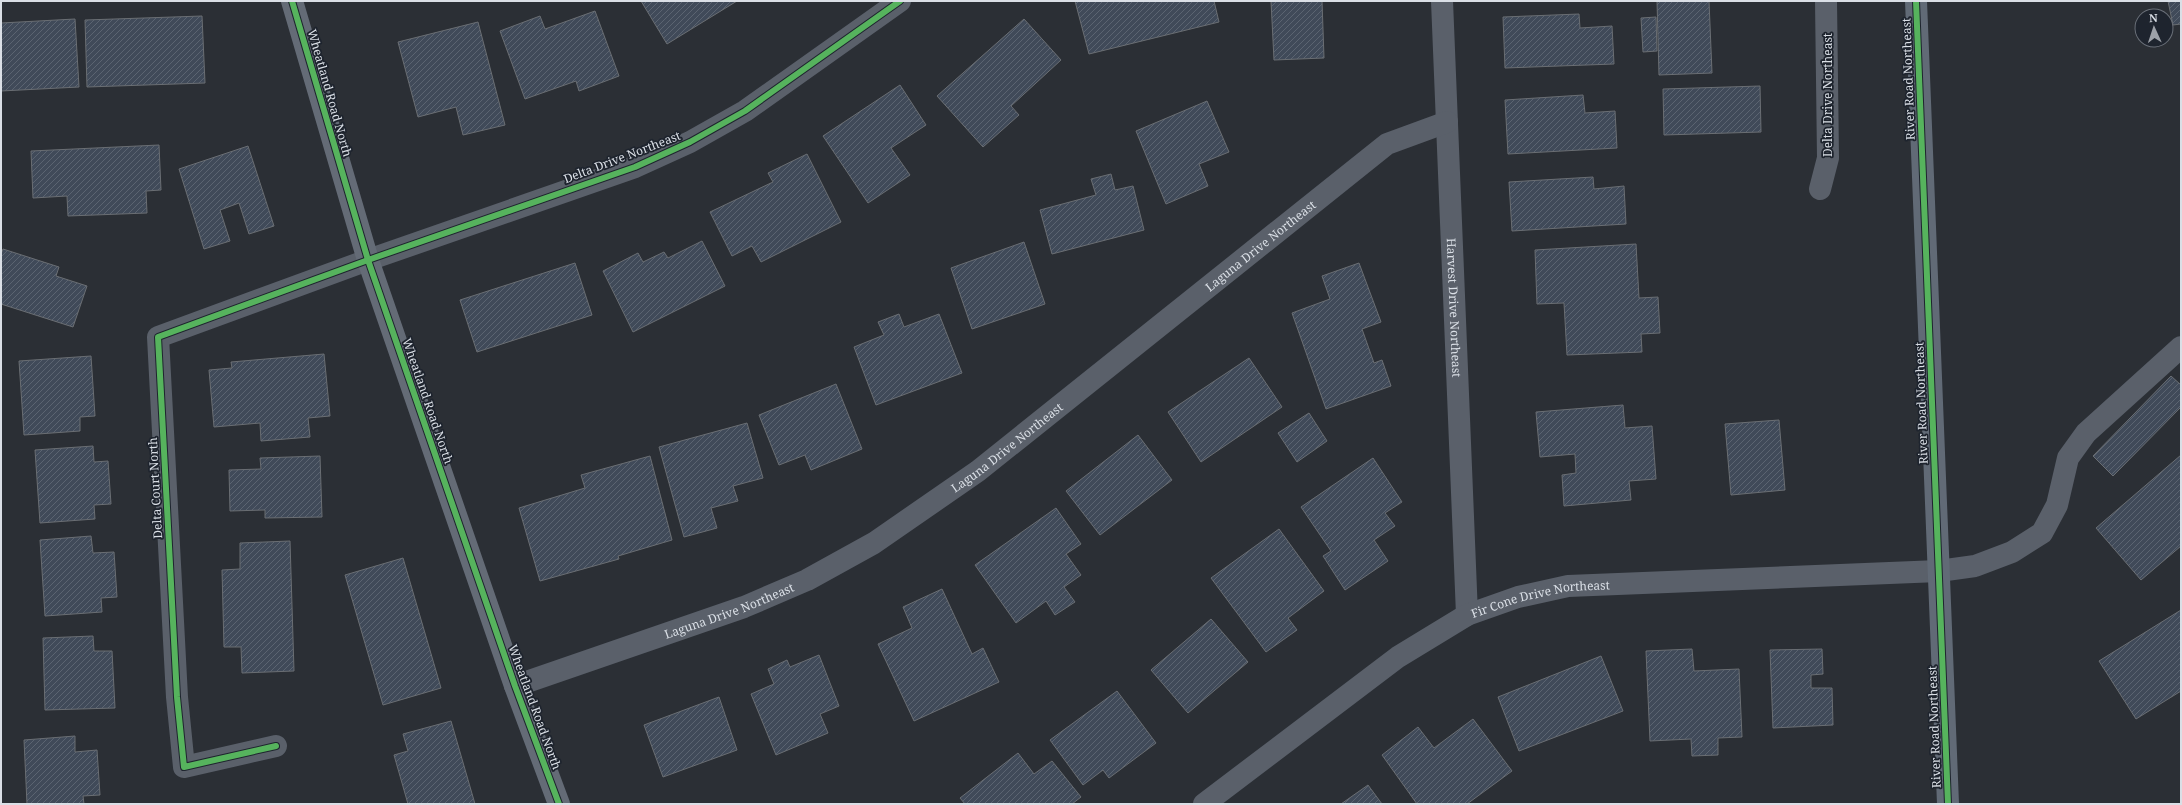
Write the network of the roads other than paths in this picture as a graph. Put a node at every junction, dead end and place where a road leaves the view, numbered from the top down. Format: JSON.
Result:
{"nodes":[{"id":1,"x":292,"y":1,"type":"edge"},
{"id":2,"x":900,"y":1,"type":"edge"},
{"id":3,"x":1442,"y":1,"type":"edge"},
{"id":4,"x":1826,"y":1,"type":"edge"},
{"id":5,"x":1916,"y":1,"type":"edge"},
{"id":6,"x":1447,"y":122,"type":"junction"},
{"id":7,"x":1820,"y":189,"type":"dead end"},
{"id":8,"x":368,"y":260,"type":"junction"},
{"id":9,"x":2181,"y":347,"type":"edge"},
{"id":10,"x":1939,"y":571,"type":"junction"},
{"id":11,"x":1467,"y":615,"type":"junction"},
{"id":12,"x":515,"y":686,"type":"junction"},
{"id":13,"x":276,"y":746,"type":"dead end"},
{"id":14,"x":559,"y":804,"type":"edge"},
{"id":15,"x":1204,"y":804,"type":"edge"},
{"id":16,"x":1948,"y":804,"type":"edge"}],
"edges":[{"from":1,"to":8,"type":"main road","name":"Wheatland Road North"},
{"from":2,"to":8,"type":"street","name":"Delta Drive Northeast"},
{"from":3,"to":6,"type":"street","name":"Harvest Drive Northeast"},
{"from":4,"to":7,"type":"street","name":"Delta Drive Northeast"},
{"from":5,"to":10,"type":"main road","name":"River Road Northeast"},
{"from":6,"to":11,"type":"street","name":"Harvest Drive Northeast"},
{"from":6,"to":12,"type":"street","name":"Laguna Drive Northeast"},
{"from":8,"to":12,"type":"main road","name":"Wheatland Road North"},
{"from":8,"to":13,"type":"street","name":"Delta Court North"},
{"from":9,"to":10,"type":"street","name":"Fir Cone Drive Northeast"},
{"from":10,"to":11,"type":"street","name":"Fir Cone Drive Northeast"},
{"from":10,"to":16,"type":"main road","name":"River Road Northeast"},
{"from":11,"to":15,"type":"street","name":"Fir Cone Drive Northeast"},
{"from":12,"to":14,"type":"main road","name":"Wheatland Road North"}]}
